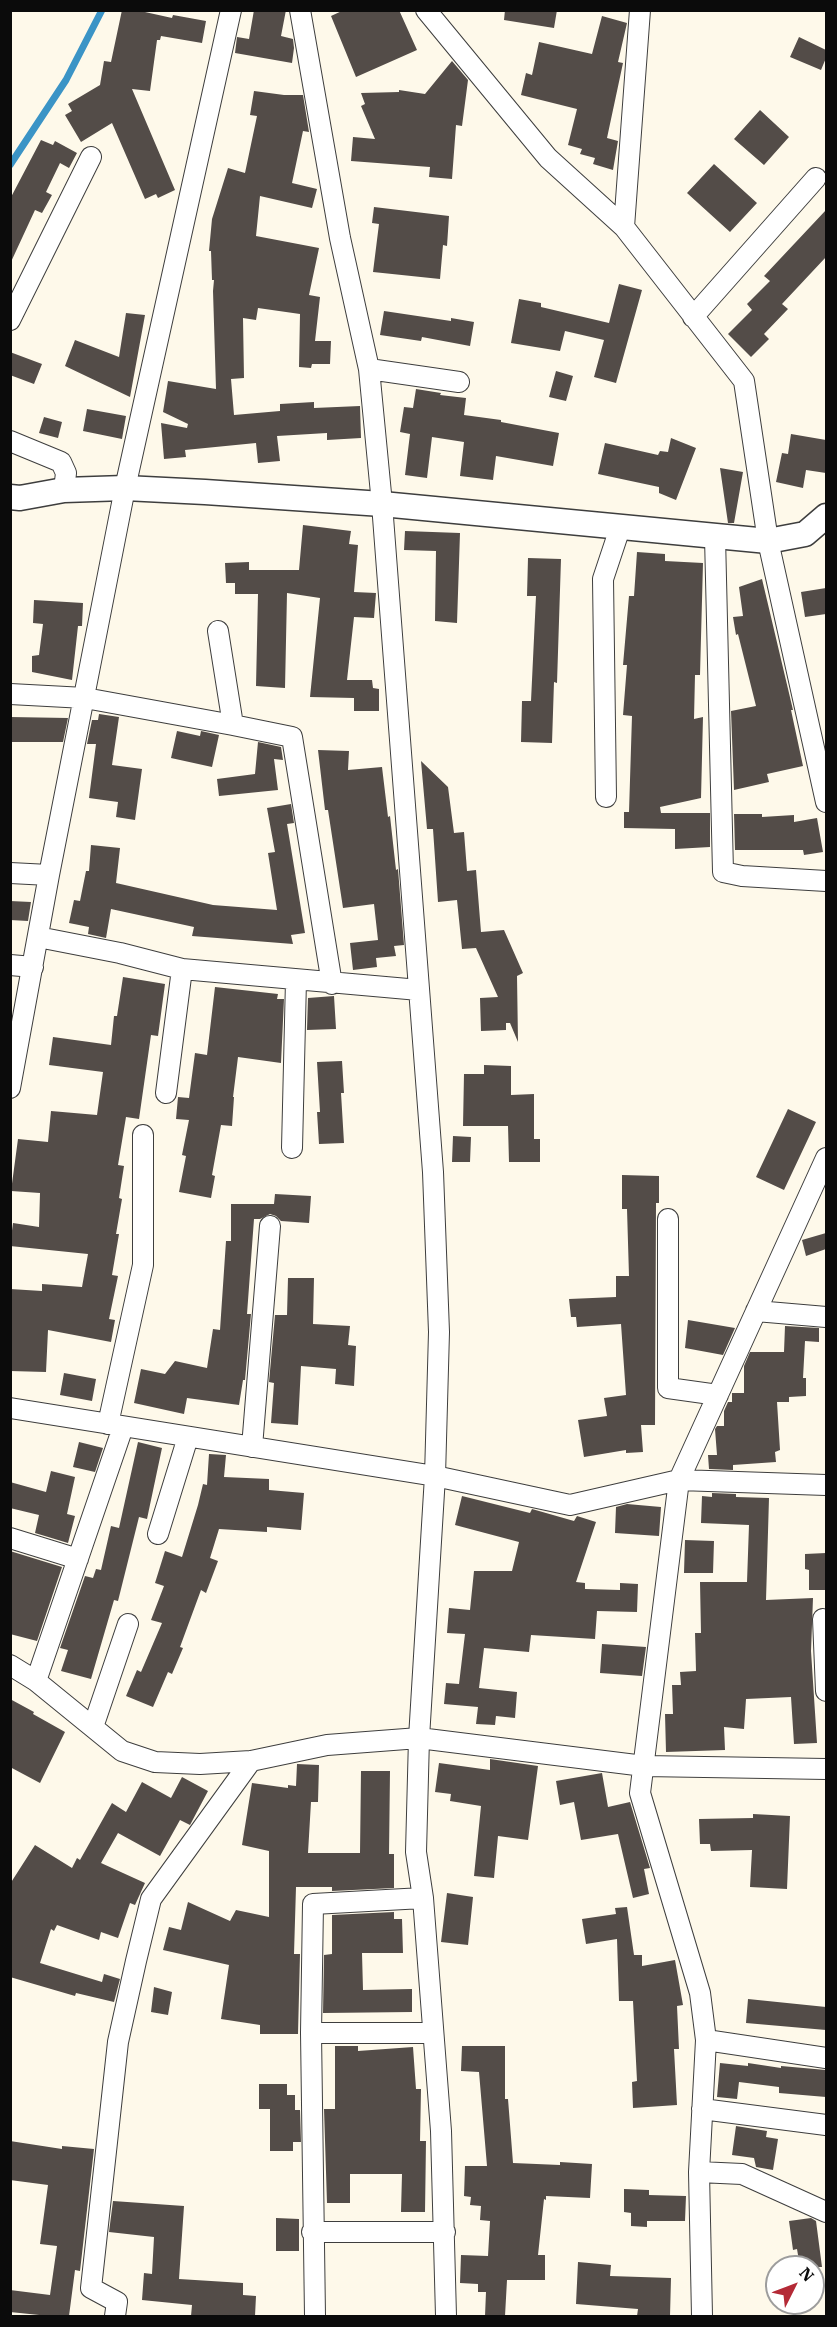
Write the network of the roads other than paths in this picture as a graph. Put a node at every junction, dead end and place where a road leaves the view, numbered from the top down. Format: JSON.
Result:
{"nodes":[{"id":1,"x":231,"y":10,"type":"edge"},
{"id":2,"x":300,"y":10,"type":"edge"},
{"id":3,"x":426,"y":10,"type":"edge"},
{"id":4,"x":640,"y":10,"type":"edge"},
{"id":5,"x":91,"y":157,"type":"dead end"},
{"id":6,"x":816,"y":178,"type":"dead end"},
{"id":7,"x":624,"y":227,"type":"junction"},
{"id":8,"x":693,"y":316,"type":"junction"},
{"id":9,"x":10,"y":320,"type":"edge"},
{"id":10,"x":369,"y":369,"type":"junction"},
{"id":11,"x":459,"y":382,"type":"dead end"},
{"id":12,"x":10,"y":441,"type":"edge"},
{"id":13,"x":125,"y":488,"type":"junction"},
{"id":14,"x":64,"y":490,"type":"junction"},
{"id":15,"x":10,"y":497,"type":"edge"},
{"id":16,"x":382,"y":504,"type":"junction"},
{"id":17,"x":826,"y":516,"type":"edge"},
{"id":18,"x":620,"y":528,"type":"junction"},
{"id":19,"x":716,"y":537,"type":"junction"},
{"id":20,"x":768,"y":541,"type":"junction"},
{"id":21,"x":218,"y":632,"type":"dead end"},
{"id":22,"x":10,"y":694,"type":"edge"},
{"id":23,"x":85,"y":698,"type":"junction"},
{"id":24,"x":233,"y":725,"type":"junction"},
{"id":25,"x":606,"y":797,"type":"dead end"},
{"id":26,"x":826,"y":802,"type":"edge"},
{"id":27,"x":10,"y":873,"type":"edge"},
{"id":28,"x":49,"y":875,"type":"junction"},
{"id":29,"x":826,"y":881,"type":"edge"},
{"id":30,"x":38,"y":937,"type":"junction"},
{"id":31,"x":10,"y":965,"type":"edge"},
{"id":32,"x":33,"y":968,"type":"junction"},
{"id":33,"x":183,"y":969,"type":"junction"},
{"id":34,"x":296,"y":980,"type":"junction"},
{"id":35,"x":332,"y":984,"type":"junction"},
{"id":36,"x":419,"y":990,"type":"junction"},
{"id":37,"x":10,"y":1088,"type":"edge"},
{"id":38,"x":166,"y":1093,"type":"dead end"},
{"id":39,"x":143,"y":1135,"type":"dead end"},
{"id":40,"x":292,"y":1148,"type":"dead end"},
{"id":41,"x":826,"y":1158,"type":"edge"},
{"id":42,"x":668,"y":1219,"type":"dead end"},
{"id":43,"x":270,"y":1226,"type":"dead end"},
{"id":44,"x":756,"y":1311,"type":"junction"},
{"id":45,"x":826,"y":1317,"type":"edge"},
{"id":46,"x":718,"y":1395,"type":"junction"},
{"id":47,"x":10,"y":1408,"type":"edge"},
{"id":48,"x":116,"y":1425,"type":"junction"},
{"id":49,"x":188,"y":1437,"type":"junction"},
{"id":50,"x":252,"y":1447,"type":"junction"},
{"id":51,"x":435,"y":1476,"type":"junction"},
{"id":52,"x":679,"y":1480,"type":"junction"},
{"id":53,"x":826,"y":1485,"type":"edge"},
{"id":54,"x":158,"y":1534,"type":"dead end"},
{"id":55,"x":10,"y":1538,"type":"edge"},
{"id":56,"x":78,"y":1559,"type":"junction"},
{"id":57,"x":824,"y":1619,"type":"dead end"},
{"id":58,"x":128,"y":1623,"type":"dead end"},
{"id":59,"x":10,"y":1665,"type":"edge"},
{"id":60,"x":36,"y":1681,"type":"junction"},
{"id":61,"x":826,"y":1691,"type":"edge"},
{"id":62,"x":93,"y":1727,"type":"junction"},
{"id":63,"x":419,"y":1738,"type":"junction"},
{"id":64,"x":251,"y":1761,"type":"junction"},
{"id":65,"x":644,"y":1766,"type":"junction"},
{"id":66,"x":826,"y":1769,"type":"edge"},
{"id":67,"x":423,"y":1898,"type":"junction"},
{"id":68,"x":311,"y":2033,"type":"junction"},
{"id":69,"x":433,"y":2033,"type":"junction"},
{"id":70,"x":706,"y":2040,"type":"junction"},
{"id":71,"x":826,"y":2058,"type":"edge"},
{"id":72,"x":702,"y":2109,"type":"junction"},
{"id":73,"x":826,"y":2125,"type":"edge"},
{"id":74,"x":699,"y":2172,"type":"junction"},
{"id":75,"x":826,"y":2212,"type":"edge"},
{"id":76,"x":312,"y":2232,"type":"junction"},
{"id":77,"x":445,"y":2232,"type":"junction"},
{"id":78,"x":115,"y":2316,"type":"edge"},
{"id":79,"x":315,"y":2316,"type":"edge"},
{"id":80,"x":446,"y":2316,"type":"edge"},
{"id":81,"x":702,"y":2316,"type":"edge"}],
"edges":[{"from":1,"to":13,"type":"street"},
{"from":2,"to":10,"type":"street"},
{"from":3,"to":7,"type":"street"},
{"from":4,"to":7,"type":"street"},
{"from":5,"to":9,"type":"street"},
{"from":6,"to":8,"type":"street"},
{"from":7,"to":8,"type":"street"},
{"from":8,"to":20,"type":"street"},
{"from":10,"to":11,"type":"street"},
{"from":10,"to":16,"type":"street"},
{"from":12,"to":14,"type":"street"},
{"from":13,"to":14,"type":"street"},
{"from":13,"to":16,"type":"street"},
{"from":13,"to":23,"type":"street"},
{"from":14,"to":15,"type":"street"},
{"from":16,"to":18,"type":"street"},
{"from":16,"to":36,"type":"street"},
{"from":17,"to":20,"type":"street"},
{"from":18,"to":19,"type":"street"},
{"from":18,"to":25,"type":"street"},
{"from":19,"to":20,"type":"street"},
{"from":19,"to":29,"type":"street"},
{"from":20,"to":26,"type":"street"},
{"from":21,"to":24,"type":"street"},
{"from":22,"to":23,"type":"street"},
{"from":23,"to":24,"type":"street"},
{"from":23,"to":28,"type":"street"},
{"from":24,"to":35,"type":"street"},
{"from":27,"to":28,"type":"street"},
{"from":28,"to":30,"type":"street"},
{"from":30,"to":32,"type":"street"},
{"from":30,"to":33,"type":"street"},
{"from":31,"to":32,"type":"street"},
{"from":32,"to":37,"type":"street"},
{"from":33,"to":34,"type":"street"},
{"from":33,"to":38,"type":"street"},
{"from":34,"to":35,"type":"street"},
{"from":34,"to":40,"type":"street"},
{"from":35,"to":36,"type":"street"},
{"from":36,"to":51,"type":"street"},
{"from":39,"to":48,"type":"street"},
{"from":41,"to":44,"type":"street"},
{"from":42,"to":46,"type":"street"},
{"from":43,"to":50,"type":"street"},
{"from":44,"to":45,"type":"street"},
{"from":44,"to":46,"type":"street"},
{"from":46,"to":52,"type":"street"},
{"from":47,"to":48,"type":"street"},
{"from":48,"to":49,"type":"street"},
{"from":48,"to":56,"type":"street"},
{"from":49,"to":50,"type":"street"},
{"from":49,"to":54,"type":"street"},
{"from":50,"to":51,"type":"street"},
{"from":51,"to":52,"type":"street"},
{"from":51,"to":63,"type":"street"},
{"from":52,"to":53,"type":"street"},
{"from":52,"to":65,"type":"street"},
{"from":55,"to":56,"type":"street"},
{"from":56,"to":60,"type":"street"},
{"from":57,"to":61,"type":"street"},
{"from":58,"to":62,"type":"street"},
{"from":59,"to":60,"type":"street"},
{"from":60,"to":62,"type":"street"},
{"from":62,"to":64,"type":"street"},
{"from":63,"to":64,"type":"street"},
{"from":63,"to":65,"type":"street"},
{"from":63,"to":67,"type":"street"},
{"from":64,"to":78,"type":"street"},
{"from":65,"to":66,"type":"street"},
{"from":65,"to":70,"type":"street"},
{"from":67,"to":68,"type":"street"},
{"from":67,"to":69,"type":"street"},
{"from":68,"to":69,"type":"street"},
{"from":68,"to":76,"type":"street"},
{"from":69,"to":77,"type":"street"},
{"from":70,"to":71,"type":"street"},
{"from":70,"to":72,"type":"street"},
{"from":72,"to":73,"type":"street"},
{"from":72,"to":74,"type":"street"},
{"from":74,"to":75,"type":"street"},
{"from":74,"to":81,"type":"street"},
{"from":76,"to":77,"type":"street"},
{"from":76,"to":79,"type":"street"},
{"from":77,"to":80,"type":"street"}]}
